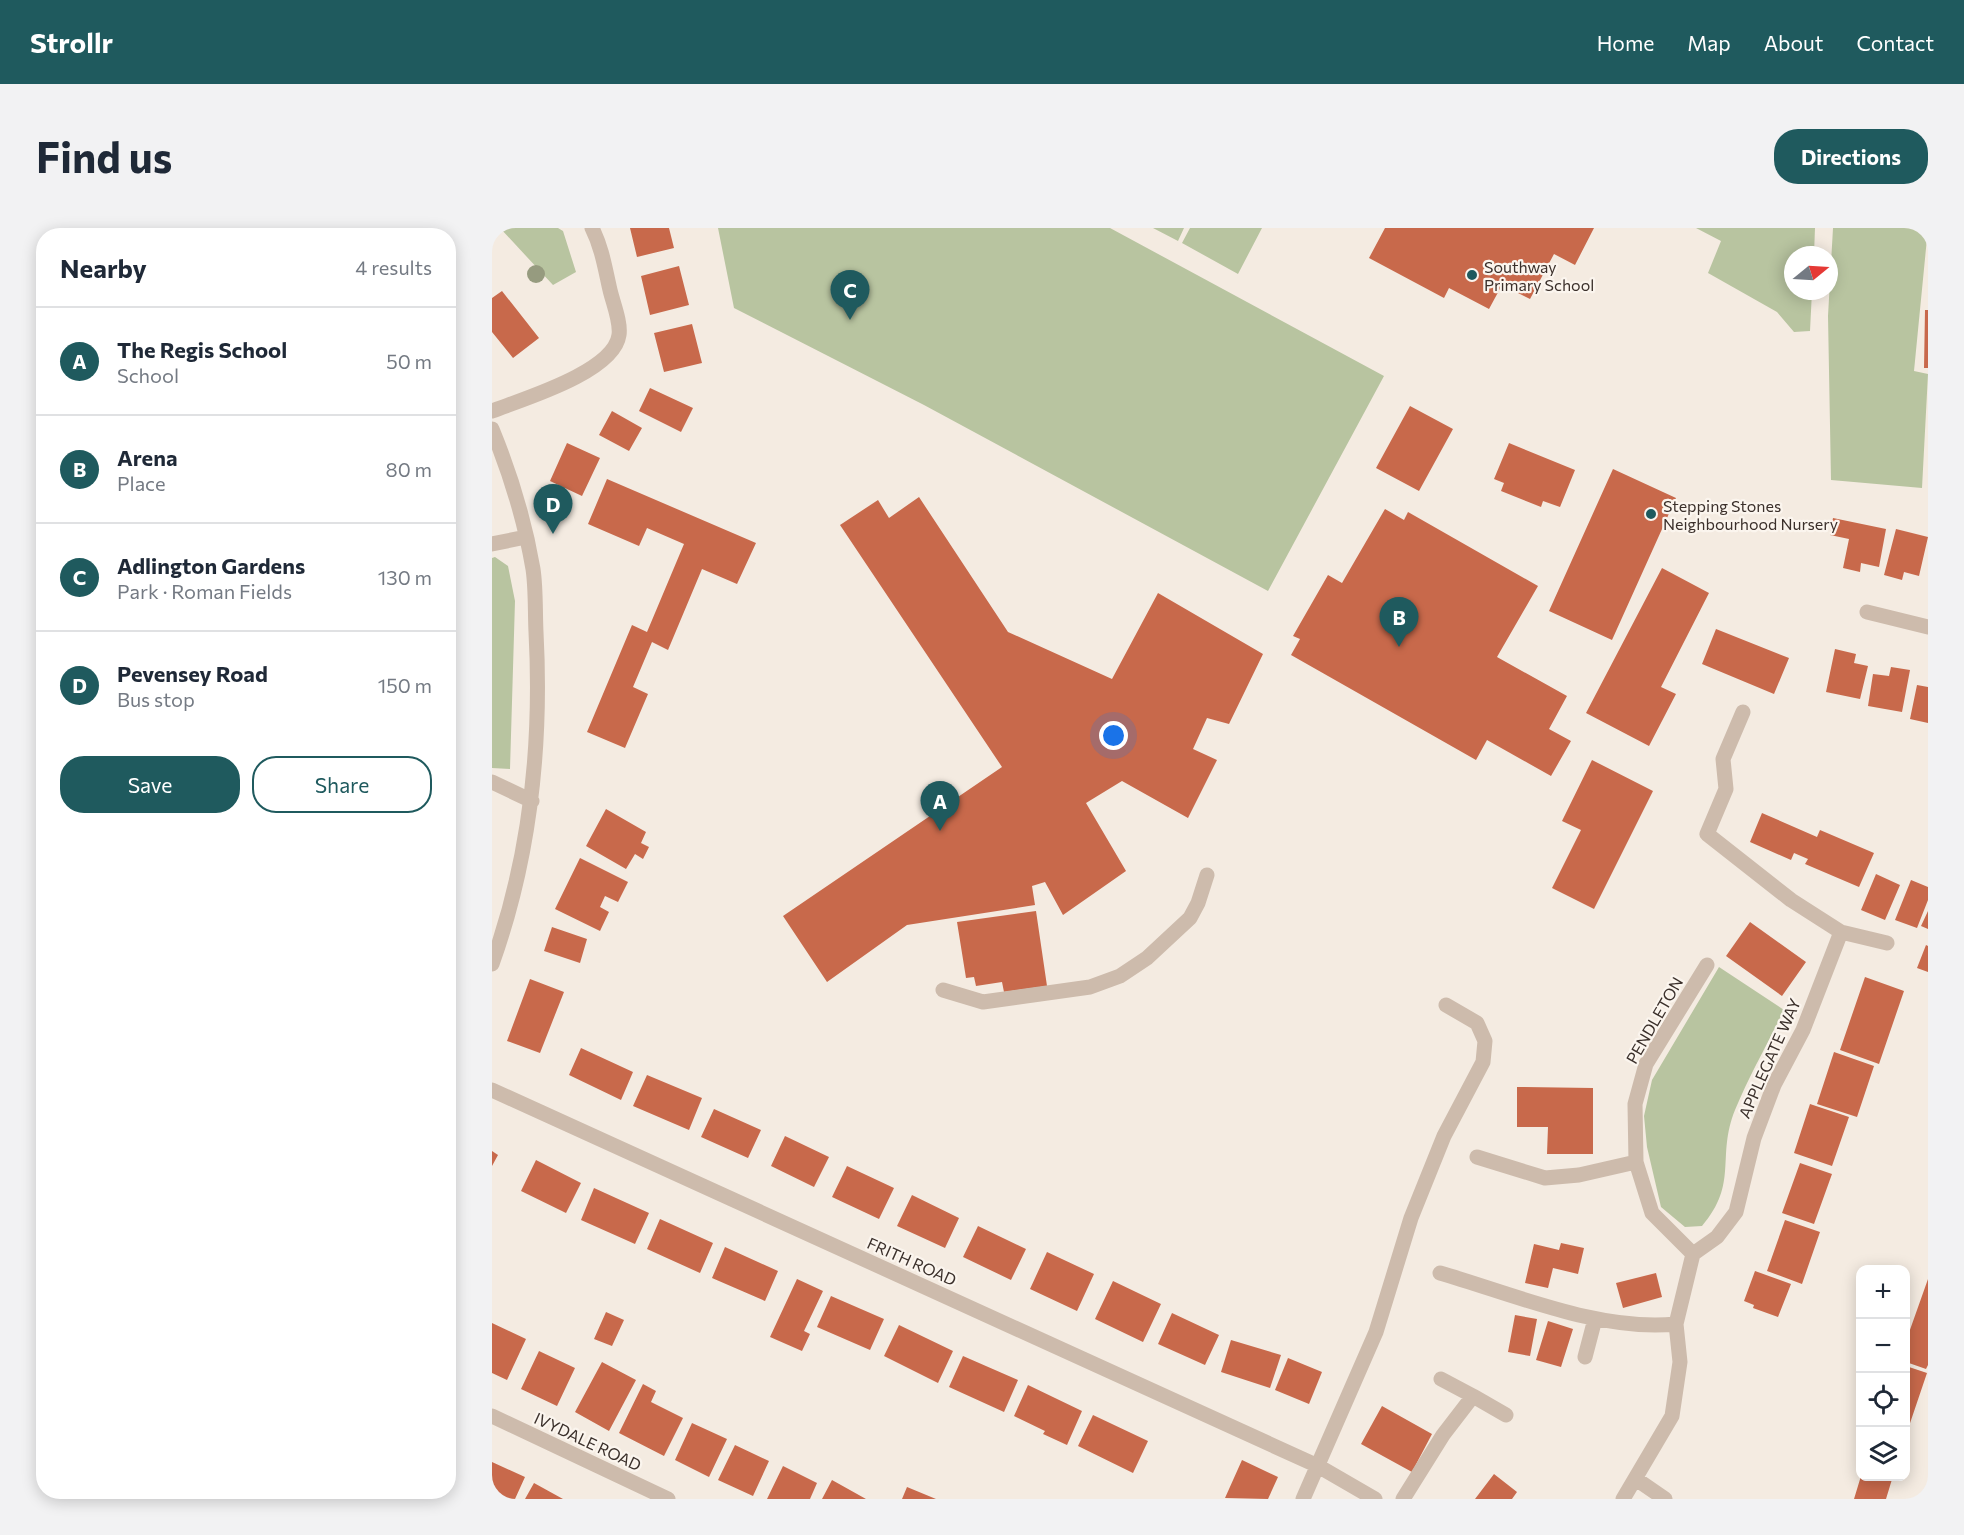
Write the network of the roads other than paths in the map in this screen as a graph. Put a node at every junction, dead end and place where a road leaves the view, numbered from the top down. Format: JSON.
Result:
{"nodes":[{"id":1,"x":592,"y":228,"type":"edge"},
{"id":2,"x":492,"y":411,"type":"edge"},
{"id":3,"x":492,"y":429,"type":"edge"},
{"id":4,"x":526,"y":537,"type":"junction"},
{"id":5,"x":492,"y":544,"type":"edge"},
{"id":6,"x":1867,"y":612,"type":"dead end"},
{"id":7,"x":1928,"y":627,"type":"edge"},
{"id":8,"x":1743,"y":712,"type":"dead end"},
{"id":9,"x":492,"y":782,"type":"edge"},
{"id":10,"x":532,"y":801,"type":"junction"},
{"id":11,"x":1207,"y":875,"type":"dead end"},
{"id":12,"x":1841,"y":932,"type":"junction"},
{"id":13,"x":1887,"y":943,"type":"dead end"},
{"id":14,"x":492,"y":964,"type":"edge"},
{"id":15,"x":1707,"y":965,"type":"dead end"},
{"id":16,"x":943,"y":990,"type":"dead end"},
{"id":17,"x":1446,"y":1005,"type":"dead end"},
{"id":18,"x":492,"y":1090,"type":"edge"},
{"id":19,"x":1477,"y":1157,"type":"dead end"},
{"id":20,"x":1636,"y":1162,"type":"junction"},
{"id":21,"x":1693,"y":1254,"type":"junction"},
{"id":22,"x":1440,"y":1273,"type":"dead end"},
{"id":23,"x":1595,"y":1319,"type":"junction"},
{"id":24,"x":1676,"y":1324,"type":"junction"},
{"id":25,"x":1585,"y":1357,"type":"dead end"},
{"id":26,"x":1441,"y":1379,"type":"dead end"},
{"id":27,"x":1473,"y":1396,"type":"junction"},
{"id":28,"x":1506,"y":1415,"type":"dead end"},
{"id":29,"x":492,"y":1416,"type":"edge"},
{"id":30,"x":1318,"y":1466,"type":"junction"},
{"id":31,"x":1636,"y":1479,"type":"junction"},
{"id":32,"x":668,"y":1499,"type":"edge"},
{"id":33,"x":1303,"y":1499,"type":"edge"},
{"id":34,"x":1375,"y":1499,"type":"edge"},
{"id":35,"x":1403,"y":1499,"type":"edge"},
{"id":36,"x":1623,"y":1499,"type":"edge"},
{"id":37,"x":1665,"y":1499,"type":"edge"}],
"edges":[{"from":1,"to":2,"type":"street"},
{"from":3,"to":4,"type":"street"},
{"from":4,"to":5,"type":"street"},
{"from":4,"to":10,"type":"street"},
{"from":6,"to":7,"type":"street"},
{"from":8,"to":12,"type":"street"},
{"from":9,"to":10,"type":"street"},
{"from":10,"to":14,"type":"street"},
{"from":11,"to":16,"type":"street"},
{"from":12,"to":13,"type":"street"},
{"from":12,"to":21,"type":"street","name":"APPLEGATE WAY"},
{"from":15,"to":20,"type":"street","name":"PENDLETON"},
{"from":17,"to":30,"type":"street"},
{"from":18,"to":30,"type":"street","name":"FRITH ROAD"},
{"from":19,"to":20,"type":"street"},
{"from":20,"to":21,"type":"street","name":"PENDLETON"},
{"from":21,"to":24,"type":"street"},
{"from":22,"to":23,"type":"street"},
{"from":23,"to":24,"type":"street"},
{"from":23,"to":25,"type":"street"},
{"from":24,"to":31,"type":"street"},
{"from":26,"to":27,"type":"street"},
{"from":27,"to":28,"type":"street"},
{"from":27,"to":35,"type":"street"},
{"from":29,"to":32,"type":"street","name":"IVYDALE ROAD"},
{"from":30,"to":33,"type":"street"},
{"from":30,"to":34,"type":"street","name":"FRITH ROAD"},
{"from":31,"to":36,"type":"street"},
{"from":31,"to":37,"type":"street"}]}
